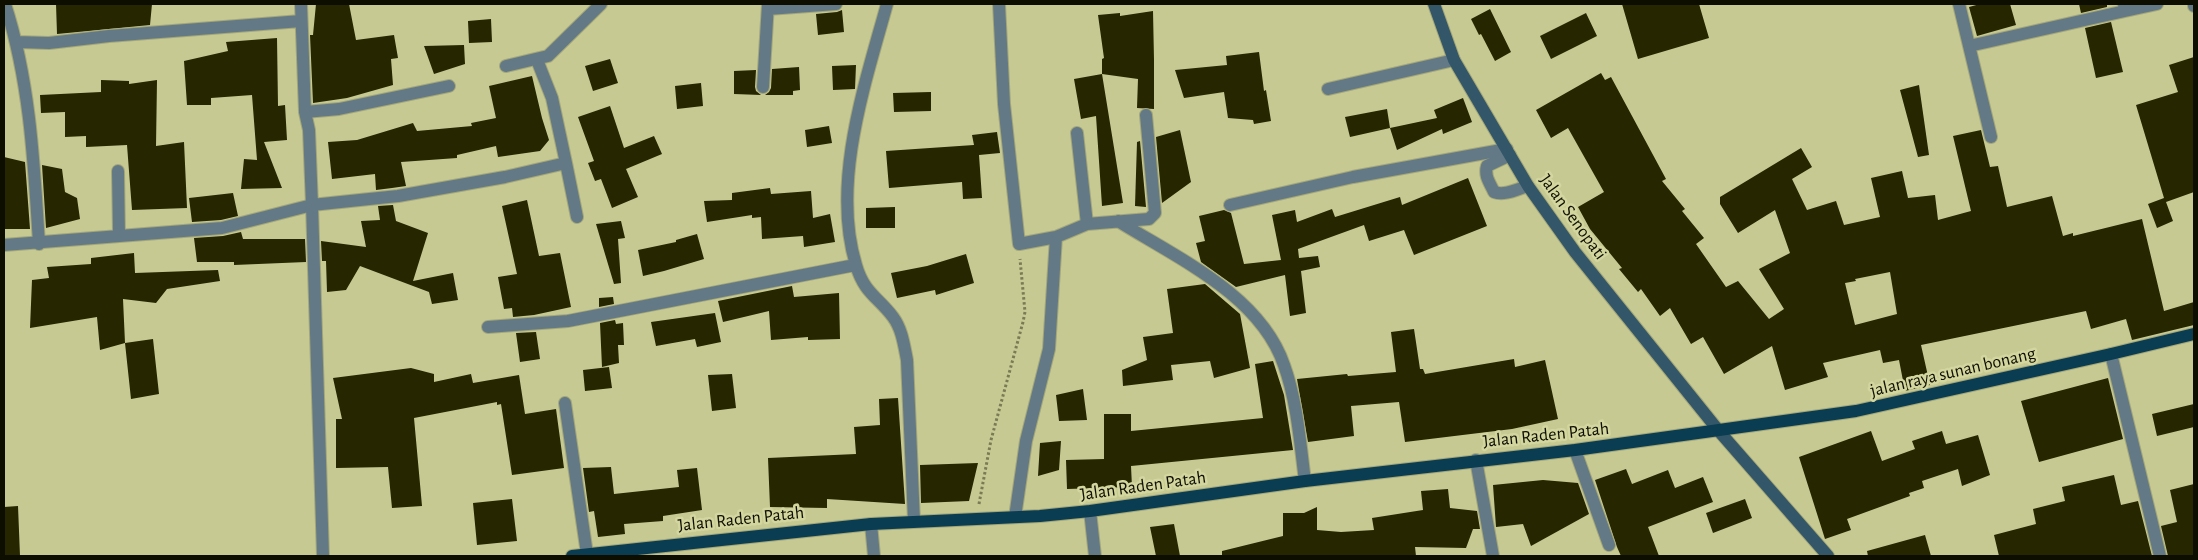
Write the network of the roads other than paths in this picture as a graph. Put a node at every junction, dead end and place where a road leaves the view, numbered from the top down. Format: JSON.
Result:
{"nodes":[{"id":1,"x":6,"y":4,"type":"edge"},
{"id":2,"x":301,"y":4,"type":"edge"},
{"id":3,"x":601,"y":4,"type":"edge"},
{"id":4,"x":836,"y":4,"type":"edge"},
{"id":5,"x":887,"y":4,"type":"edge"},
{"id":6,"x":999,"y":4,"type":"edge"},
{"id":7,"x":1434,"y":4,"type":"edge"},
{"id":8,"x":1959,"y":4,"type":"edge"},
{"id":9,"x":2157,"y":4,"type":"edge"},
{"id":10,"x":768,"y":6,"type":"edge"},
{"id":11,"x":2124,"y":7,"type":"edge"},
{"id":12,"x":301,"y":21,"type":"junction"},
{"id":13,"x":17,"y":42,"type":"junction"},
{"id":14,"x":1969,"y":46,"type":"junction"},
{"id":15,"x":537,"y":60,"type":"junction"},
{"id":16,"x":1454,"y":60,"type":"junction"},
{"id":17,"x":506,"y":66,"type":"dead end"},
{"id":18,"x":449,"y":86,"type":"dead end"},
{"id":19,"x":763,"y":87,"type":"dead end"},
{"id":20,"x":1328,"y":89,"type":"dead end"},
{"id":21,"x":305,"y":112,"type":"junction"},
{"id":22,"x":1146,"y":115,"type":"dead end"},
{"id":23,"x":1077,"y":133,"type":"dead end"},
{"id":24,"x":1991,"y":137,"type":"dead end"},
{"id":25,"x":1508,"y":152,"type":"junction"},
{"id":26,"x":566,"y":163,"type":"junction"},
{"id":27,"x":118,"y":171,"type":"dead end"},
{"id":28,"x":1528,"y":186,"type":"junction"},
{"id":29,"x":312,"y":205,"type":"junction"},
{"id":30,"x":1230,"y":205,"type":"dead end"},
{"id":31,"x":577,"y":217,"type":"dead end"},
{"id":32,"x":1118,"y":221,"type":"junction"},
{"id":33,"x":1087,"y":224,"type":"junction"},
{"id":34,"x":118,"y":235,"type":"junction"},
{"id":35,"x":1056,"y":237,"type":"junction"},
{"id":36,"x":39,"y":244,"type":"junction"},
{"id":37,"x":4,"y":246,"type":"edge"},
{"id":38,"x":855,"y":265,"type":"junction"},
{"id":39,"x":488,"y":326,"type":"dead end"},
{"id":40,"x":2194,"y":334,"type":"edge"},
{"id":41,"x":2112,"y":354,"type":"junction"},
{"id":42,"x":565,"y":404,"type":"dead end"},
{"id":43,"x":1718,"y":430,"type":"junction"},
{"id":44,"x":1575,"y":450,"type":"junction"},
{"id":45,"x":1476,"y":460,"type":"junction"},
{"id":46,"x":1305,"y":481,"type":"junction"},
{"id":47,"x":1090,"y":512,"type":"junction"},
{"id":48,"x":1015,"y":516,"type":"junction"},
{"id":49,"x":914,"y":522,"type":"junction"},
{"id":50,"x":872,"y":530,"type":"junction"},
{"id":51,"x":1609,"y":545,"type":"dead end"},
{"id":52,"x":671,"y":550,"type":"edge"},
{"id":53,"x":587,"y":554,"type":"junction"},
{"id":54,"x":323,"y":556,"type":"edge"},
{"id":55,"x":572,"y":556,"type":"edge"},
{"id":56,"x":874,"y":556,"type":"edge"},
{"id":57,"x":1095,"y":556,"type":"edge"},
{"id":58,"x":1493,"y":556,"type":"edge"},
{"id":59,"x":1828,"y":556,"type":"edge"},
{"id":60,"x":2160,"y":556,"type":"edge"}],
"edges":[{"from":1,"to":13,"type":"street"},
{"from":2,"to":12,"type":"street"},
{"from":3,"to":15,"type":"street"},
{"from":4,"to":10,"type":"street"},
{"from":5,"to":38,"type":"street"},
{"from":6,"to":35,"type":"street"},
{"from":7,"to":16,"type":"main road","name":"Jalan Senopati"},
{"from":8,"to":14,"type":"street"},
{"from":9,"to":11,"type":"street"},
{"from":10,"to":19,"type":"street"},
{"from":11,"to":14,"type":"street"},
{"from":12,"to":13,"type":"street"},
{"from":12,"to":21,"type":"street"},
{"from":13,"to":36,"type":"street"},
{"from":14,"to":24,"type":"street"},
{"from":15,"to":17,"type":"street"},
{"from":15,"to":26,"type":"street"},
{"from":16,"to":20,"type":"street"},
{"from":16,"to":25,"type":"main road","name":"Jalan Senopati"},
{"from":18,"to":21,"type":"street"},
{"from":21,"to":29,"type":"street"},
{"from":22,"to":32,"type":"street"},
{"from":23,"to":33,"type":"street"},
{"from":25,"to":28,"type":"main road","name":"Jalan Senopati"},
{"from":25,"to":28,"type":"street"},
{"from":25,"to":30,"type":"street"},
{"from":26,"to":29,"type":"street"},
{"from":26,"to":31,"type":"street"},
{"from":27,"to":34,"type":"street"},
{"from":28,"to":43,"type":"main road","name":"Jalan Senopati"},
{"from":29,"to":34,"type":"street"},
{"from":29,"to":54,"type":"street"},
{"from":32,"to":33,"type":"street"},
{"from":32,"to":46,"type":"street"},
{"from":33,"to":35,"type":"street"},
{"from":34,"to":36,"type":"street"},
{"from":35,"to":48,"type":"street"},
{"from":36,"to":37,"type":"street"},
{"from":38,"to":39,"type":"street"},
{"from":38,"to":49,"type":"street"},
{"from":40,"to":41,"type":"main road","name":"jalan raya sunan bonang"},
{"from":41,"to":43,"type":"main road","name":"jalan raya sunan bonang"},
{"from":41,"to":60,"type":"street"},
{"from":42,"to":53,"type":"street"},
{"from":43,"to":44,"type":"main road","name":"Jalan Raden Patah"},
{"from":43,"to":59,"type":"main road","name":"Jalan Senopati"},
{"from":44,"to":45,"type":"main road","name":"Jalan Raden Patah"},
{"from":44,"to":51,"type":"street"},
{"from":45,"to":46,"type":"main road","name":"Jalan Raden Patah"},
{"from":45,"to":58,"type":"street"},
{"from":46,"to":47,"type":"main road","name":"Jalan Raden Patah"},
{"from":47,"to":48,"type":"main road","name":"Jalan Raden Patah"},
{"from":47,"to":57,"type":"street"},
{"from":48,"to":49,"type":"main road","name":"Jalan Raden Patah"},
{"from":49,"to":50,"type":"main road","name":"Jalan Raden Patah"},
{"from":50,"to":52,"type":"main road","name":"Jalan Raden Patah"},
{"from":50,"to":56,"type":"street"},
{"from":52,"to":53,"type":"main road","name":"Jalan Raden Patah"},
{"from":53,"to":55,"type":"main road","name":"Jalan Raden Patah"}]}
